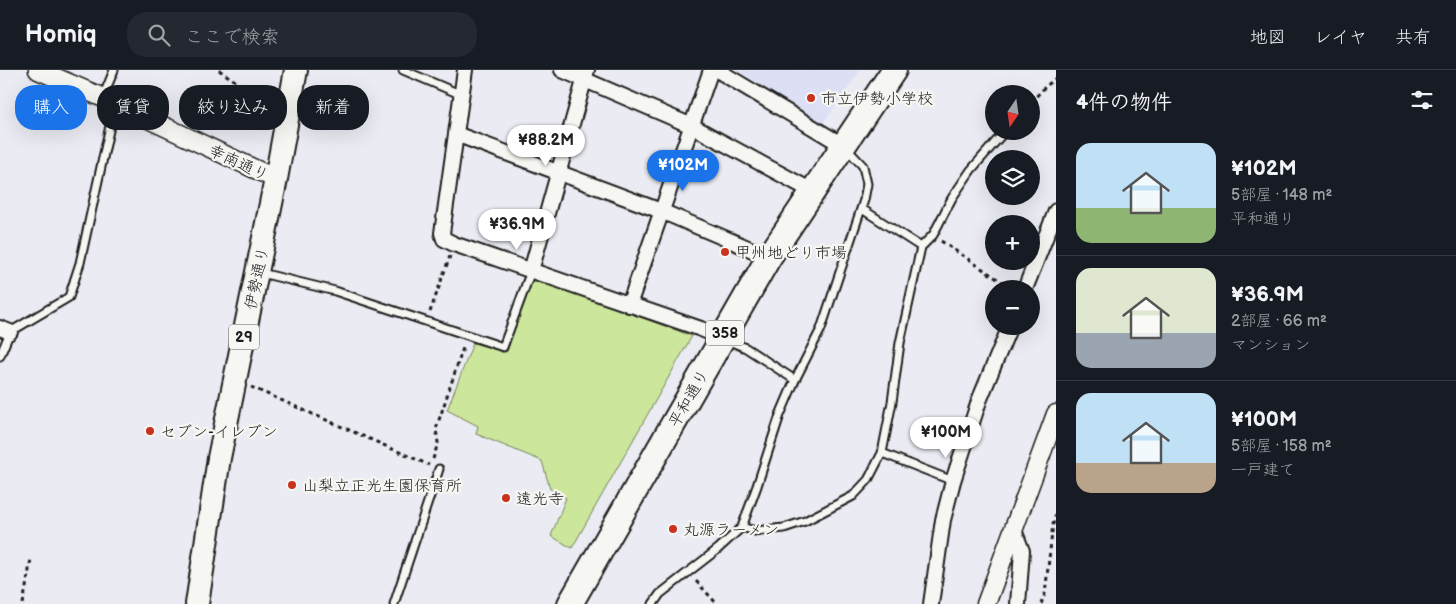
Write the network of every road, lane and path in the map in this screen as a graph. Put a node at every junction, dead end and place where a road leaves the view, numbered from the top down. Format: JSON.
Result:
{"nodes":[{"id":1,"x":38,"y":70,"type":"edge"},
{"id":2,"x":114,"y":70,"type":"edge"},
{"id":3,"x":219,"y":70,"type":"edge"},
{"id":4,"x":296,"y":70,"type":"edge"},
{"id":5,"x":403,"y":70,"type":"edge"},
{"id":6,"x":466,"y":70,"type":"edge"},
{"id":7,"x":562,"y":70,"type":"edge"},
{"id":8,"x":711,"y":70,"type":"edge"},
{"id":9,"x":716,"y":70,"type":"edge"},
{"id":10,"x":894,"y":70,"type":"edge"},
{"id":11,"x":57,"y":74,"type":"edge"},
{"id":12,"x":586,"y":75,"type":"edge"},
{"id":13,"x":1056,"y":78,"type":"edge"},
{"id":14,"x":112,"y":85,"type":"edge"},
{"id":15,"x":1040,"y":92,"type":"edge"},
{"id":16,"x":97,"y":94,"type":"edge"},
{"id":17,"x":462,"y":95,"type":"junction"},
{"id":18,"x":289,"y":107,"type":"junction"},
{"id":19,"x":692,"y":126,"type":"junction"},
{"id":20,"x":169,"y":128,"type":"edge"},
{"id":21,"x":104,"y":130,"type":"edge"},
{"id":22,"x":456,"y":134,"type":"junction"},
{"id":23,"x":998,"y":140,"type":"edge"},
{"id":24,"x":844,"y":146,"type":"junction"},
{"id":25,"x":559,"y":173,"type":"junction"},
{"id":26,"x":276,"y":179,"type":"junction"},
{"id":27,"x":812,"y":191,"type":"junction"},
{"id":28,"x":862,"y":210,"type":"junction"},
{"id":29,"x":661,"y":211,"type":"junction"},
{"id":30,"x":1056,"y":211,"type":"edge"},
{"id":31,"x":933,"y":234,"type":"junction"},
{"id":32,"x":454,"y":244,"type":"junction"},
{"id":33,"x":921,"y":246,"type":"junction"},
{"id":34,"x":769,"y":257,"type":"junction"},
{"id":35,"x":531,"y":271,"type":"junction"},
{"id":36,"x":257,"y":272,"type":"junction"},
{"id":37,"x":999,"y":280,"type":"edge"},
{"id":38,"x":1029,"y":280,"type":"edge"},
{"id":39,"x":629,"y":305,"type":"junction"},
{"id":40,"x":427,"y":321,"type":"junction"},
{"id":41,"x":5,"y":330,"type":"edge"},
{"id":42,"x":467,"y":335,"type":"junction"},
{"id":43,"x":1006,"y":335,"type":"edge"},
{"id":44,"x":722,"y":338,"type":"junction"},
{"id":45,"x":0,"y":356,"type":"edge"},
{"id":46,"x":235,"y":380,"type":"junction"},
{"id":47,"x":794,"y":380,"type":"junction"},
{"id":48,"x":1056,"y":414,"type":"edge"},
{"id":49,"x":882,"y":453,"type":"junction"},
{"id":50,"x":439,"y":469,"type":"dead end"},
{"id":51,"x":954,"y":481,"type":"junction"},
{"id":52,"x":1056,"y":514,"type":"edge"},
{"id":53,"x":742,"y":527,"type":"junction"},
{"id":54,"x":1014,"y":530,"type":"junction"},
{"id":55,"x":31,"y":559,"type":"dead end"},
{"id":56,"x":688,"y":572,"type":"junction"},
{"id":57,"x":23,"y":604,"type":"edge"},
{"id":58,"x":197,"y":604,"type":"edge"},
{"id":59,"x":394,"y":604,"type":"edge"},
{"id":60,"x":570,"y":604,"type":"edge"},
{"id":61,"x":653,"y":604,"type":"edge"},
{"id":62,"x":717,"y":604,"type":"edge"},
{"id":63,"x":931,"y":604,"type":"edge"},
{"id":64,"x":986,"y":604,"type":"edge"},
{"id":65,"x":1018,"y":604,"type":"edge"},
{"id":66,"x":1041,"y":604,"type":"edge"}],
"edges":[{"from":1,"to":11,"type":"street","name":"幸南通り"},
{"from":2,"to":14,"type":"lane"},
{"from":3,"to":18,"type":"path"},
{"from":4,"to":18,"type":"main road","name":"伊勢通り","number":"29"},
{"from":5,"to":17,"type":"lane"},
{"from":6,"to":17,"type":"street"},
{"from":7,"to":12,"type":"street"},
{"from":8,"to":19,"type":"street"},
{"from":9,"to":24,"type":"street"},
{"from":10,"to":24,"type":"highway","name":"平和通り","number":"358"},
{"from":11,"to":16,"type":"street","name":"幸南通り"},
{"from":12,"to":19,"type":"street"},
{"from":12,"to":25,"type":"street"},
{"from":13,"to":15,"type":"path"},
{"from":17,"to":22,"type":"street"},
{"from":18,"to":26,"type":"main road","name":"伊勢通り","number":"29"},
{"from":19,"to":27,"type":"street"},
{"from":19,"to":29,"type":"street"},
{"from":20,"to":26,"type":"street","name":"幸南通り"},
{"from":21,"to":41,"type":"lane"},
{"from":22,"to":25,"type":"street"},
{"from":22,"to":32,"type":"street"},
{"from":23,"to":31,"type":"lane"},
{"from":24,"to":27,"type":"highway","name":"平和通り","number":"358"},
{"from":24,"to":28,"type":"lane"},
{"from":25,"to":29,"type":"street"},
{"from":25,"to":35,"type":"street"},
{"from":26,"to":36,"type":"main road","name":"伊勢通り","number":"29"},
{"from":27,"to":34,"type":"highway","name":"平和通り","number":"358"},
{"from":28,"to":33,"type":"lane"},
{"from":28,"to":47,"type":"lane"},
{"from":29,"to":34,"type":"street"},
{"from":29,"to":39,"type":"street"},
{"from":30,"to":38,"type":"street"},
{"from":31,"to":33,"type":"lane"},
{"from":31,"to":37,"type":"path"},
{"from":32,"to":35,"type":"street"},
{"from":32,"to":40,"type":"path"},
{"from":33,"to":49,"type":"lane"},
{"from":34,"to":44,"type":"highway","name":"平和通り","number":"358"},
{"from":35,"to":39,"type":"street"},
{"from":35,"to":42,"type":"lane"},
{"from":36,"to":40,"type":"lane"},
{"from":36,"to":46,"type":"main road","name":"伊勢通り","number":"29"},
{"from":39,"to":44,"type":"street"},
{"from":40,"to":42,"type":"lane"},
{"from":41,"to":45,"type":"lane"},
{"from":42,"to":46,"type":"path"},
{"from":43,"to":51,"type":"street"},
{"from":44,"to":47,"type":"lane"},
{"from":44,"to":60,"type":"highway","name":"平和通り","number":"358"},
{"from":46,"to":58,"type":"main road","name":"伊勢通り","number":"29"},
{"from":47,"to":53,"type":"lane"},
{"from":48,"to":54,"type":"street"},
{"from":49,"to":51,"type":"lane"},
{"from":49,"to":53,"type":"lane"},
{"from":50,"to":59,"type":"lane"},
{"from":51,"to":63,"type":"street"},
{"from":52,"to":66,"type":"path"},
{"from":53,"to":56,"type":"lane"},
{"from":54,"to":64,"type":"street"},
{"from":54,"to":65,"type":"street"},
{"from":55,"to":57,"type":"path"},
{"from":56,"to":61,"type":"lane"},
{"from":56,"to":62,"type":"path"}]}
